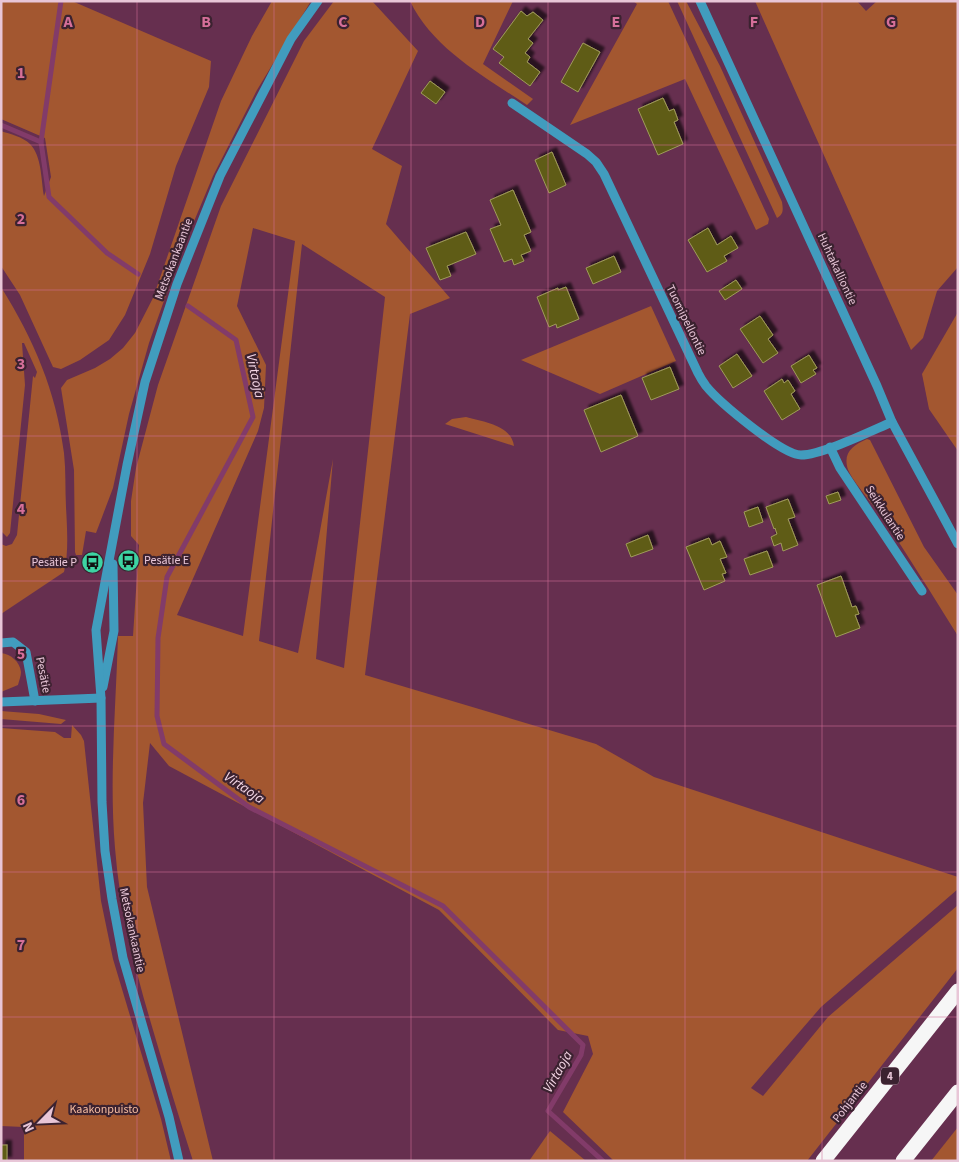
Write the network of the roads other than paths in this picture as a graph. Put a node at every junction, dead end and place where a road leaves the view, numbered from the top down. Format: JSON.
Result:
{"nodes":[{"id":1,"x":318,"y":1,"type":"edge"},
{"id":2,"x":700,"y":1,"type":"edge"},
{"id":3,"x":512,"y":103,"type":"dead end"},
{"id":4,"x":892,"y":422,"type":"junction"},
{"id":5,"x":830,"y":447,"type":"junction"},
{"id":6,"x":958,"y":544,"type":"edge"},
{"id":7,"x":112,"y":549,"type":"junction"},
{"id":8,"x":922,"y":591,"type":"dead end"},
{"id":9,"x":1,"y":643,"type":"edge"},
{"id":10,"x":101,"y":698,"type":"junction"},
{"id":11,"x":35,"y":701,"type":"junction"},
{"id":12,"x":1,"y":702,"type":"edge"},
{"id":13,"x":958,"y":990,"type":"edge"},
{"id":14,"x":958,"y":1092,"type":"edge"},
{"id":15,"x":179,"y":1161,"type":"edge"},
{"id":16,"x":823,"y":1161,"type":"edge"},
{"id":17,"x":902,"y":1161,"type":"edge"}],
"edges":[{"from":1,"to":7,"type":"street","name":"Metsokankaantie"},
{"from":2,"to":4,"type":"street","name":"Huhtakalliontie"},
{"from":3,"to":5,"type":"street","name":"Tuomipellontie"},
{"from":4,"to":5,"type":"street","name":"Tuomipellontie"},
{"from":4,"to":6,"type":"street","name":"Huhtakalliontie"},
{"from":5,"to":8,"type":"street","name":"Seikkulantie"},
{"from":7,"to":10,"type":"street","name":"Metsokankaantie"},
{"from":7,"to":10,"type":"street","name":"Metsokankaantie"},
{"from":9,"to":11,"type":"street","name":"Pesätie"},
{"from":10,"to":11,"type":"street","name":"Pesätie"},
{"from":10,"to":15,"type":"street","name":"Metsokankaantie"},
{"from":11,"to":12,"type":"street","name":"Pesätie"},
{"from":13,"to":16,"type":"highway","name":"Pohjantie","number":"4"},
{"from":14,"to":17,"type":"highway"}]}
